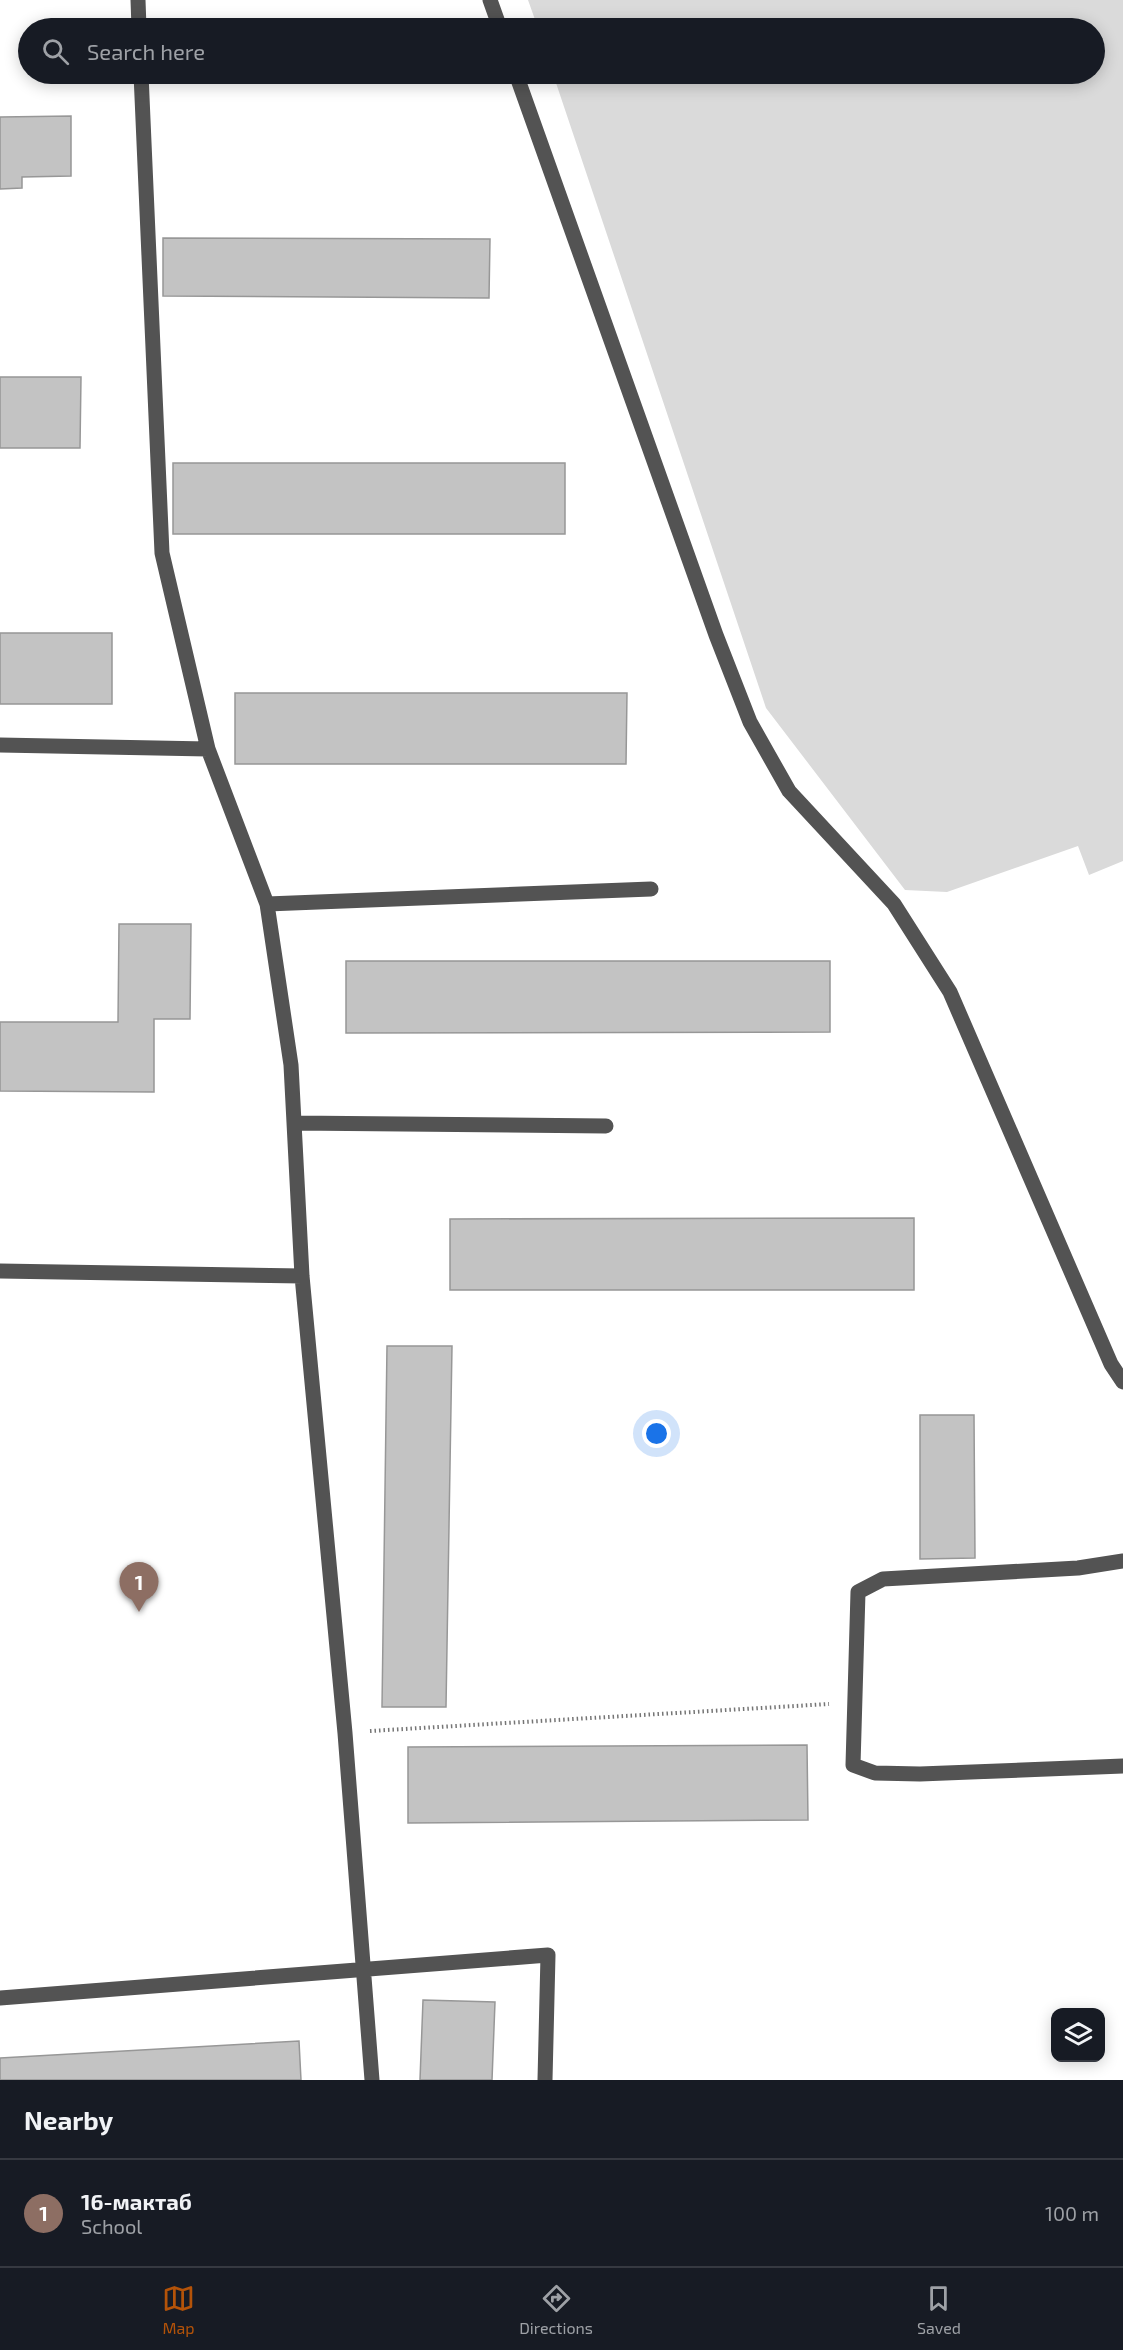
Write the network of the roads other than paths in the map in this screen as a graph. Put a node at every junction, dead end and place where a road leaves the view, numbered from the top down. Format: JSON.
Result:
{"nodes":[{"id":1,"x":138,"y":0,"type":"edge"},
{"id":2,"x":490,"y":0,"type":"edge"},
{"id":3,"x":139,"y":18,"type":"edge"},
{"id":4,"x":496,"y":18,"type":"edge"},
{"id":5,"x":141,"y":84,"type":"edge"},
{"id":6,"x":520,"y":84,"type":"edge"},
{"id":7,"x":0,"y":745,"type":"edge"},
{"id":8,"x":208,"y":749,"type":"junction"},
{"id":9,"x":651,"y":889,"type":"dead end"},
{"id":10,"x":267,"y":904,"type":"junction"},
{"id":11,"x":294,"y":1123,"type":"junction"},
{"id":12,"x":606,"y":1126,"type":"dead end"},
{"id":13,"x":0,"y":1271,"type":"edge"},
{"id":14,"x":302,"y":1276,"type":"junction"},
{"id":15,"x":1123,"y":1382,"type":"edge"},
{"id":16,"x":1123,"y":1561,"type":"edge"},
{"id":17,"x":1123,"y":1766,"type":"edge"},
{"id":18,"x":362,"y":1970,"type":"junction"},
{"id":19,"x":0,"y":1998,"type":"edge"},
{"id":20,"x":372,"y":2080,"type":"edge"},
{"id":21,"x":545,"y":2080,"type":"edge"}],
"edges":[{"from":1,"to":3,"type":"street"},
{"from":2,"to":4,"type":"street"},
{"from":5,"to":8,"type":"street"},
{"from":6,"to":15,"type":"street"},
{"from":7,"to":8,"type":"street"},
{"from":8,"to":10,"type":"street"},
{"from":9,"to":10,"type":"street"},
{"from":10,"to":11,"type":"street"},
{"from":11,"to":12,"type":"street"},
{"from":11,"to":14,"type":"street"},
{"from":13,"to":14,"type":"street"},
{"from":14,"to":18,"type":"street"},
{"from":16,"to":17,"type":"street"},
{"from":18,"to":19,"type":"street"},
{"from":18,"to":20,"type":"street"},
{"from":18,"to":21,"type":"street"}]}
